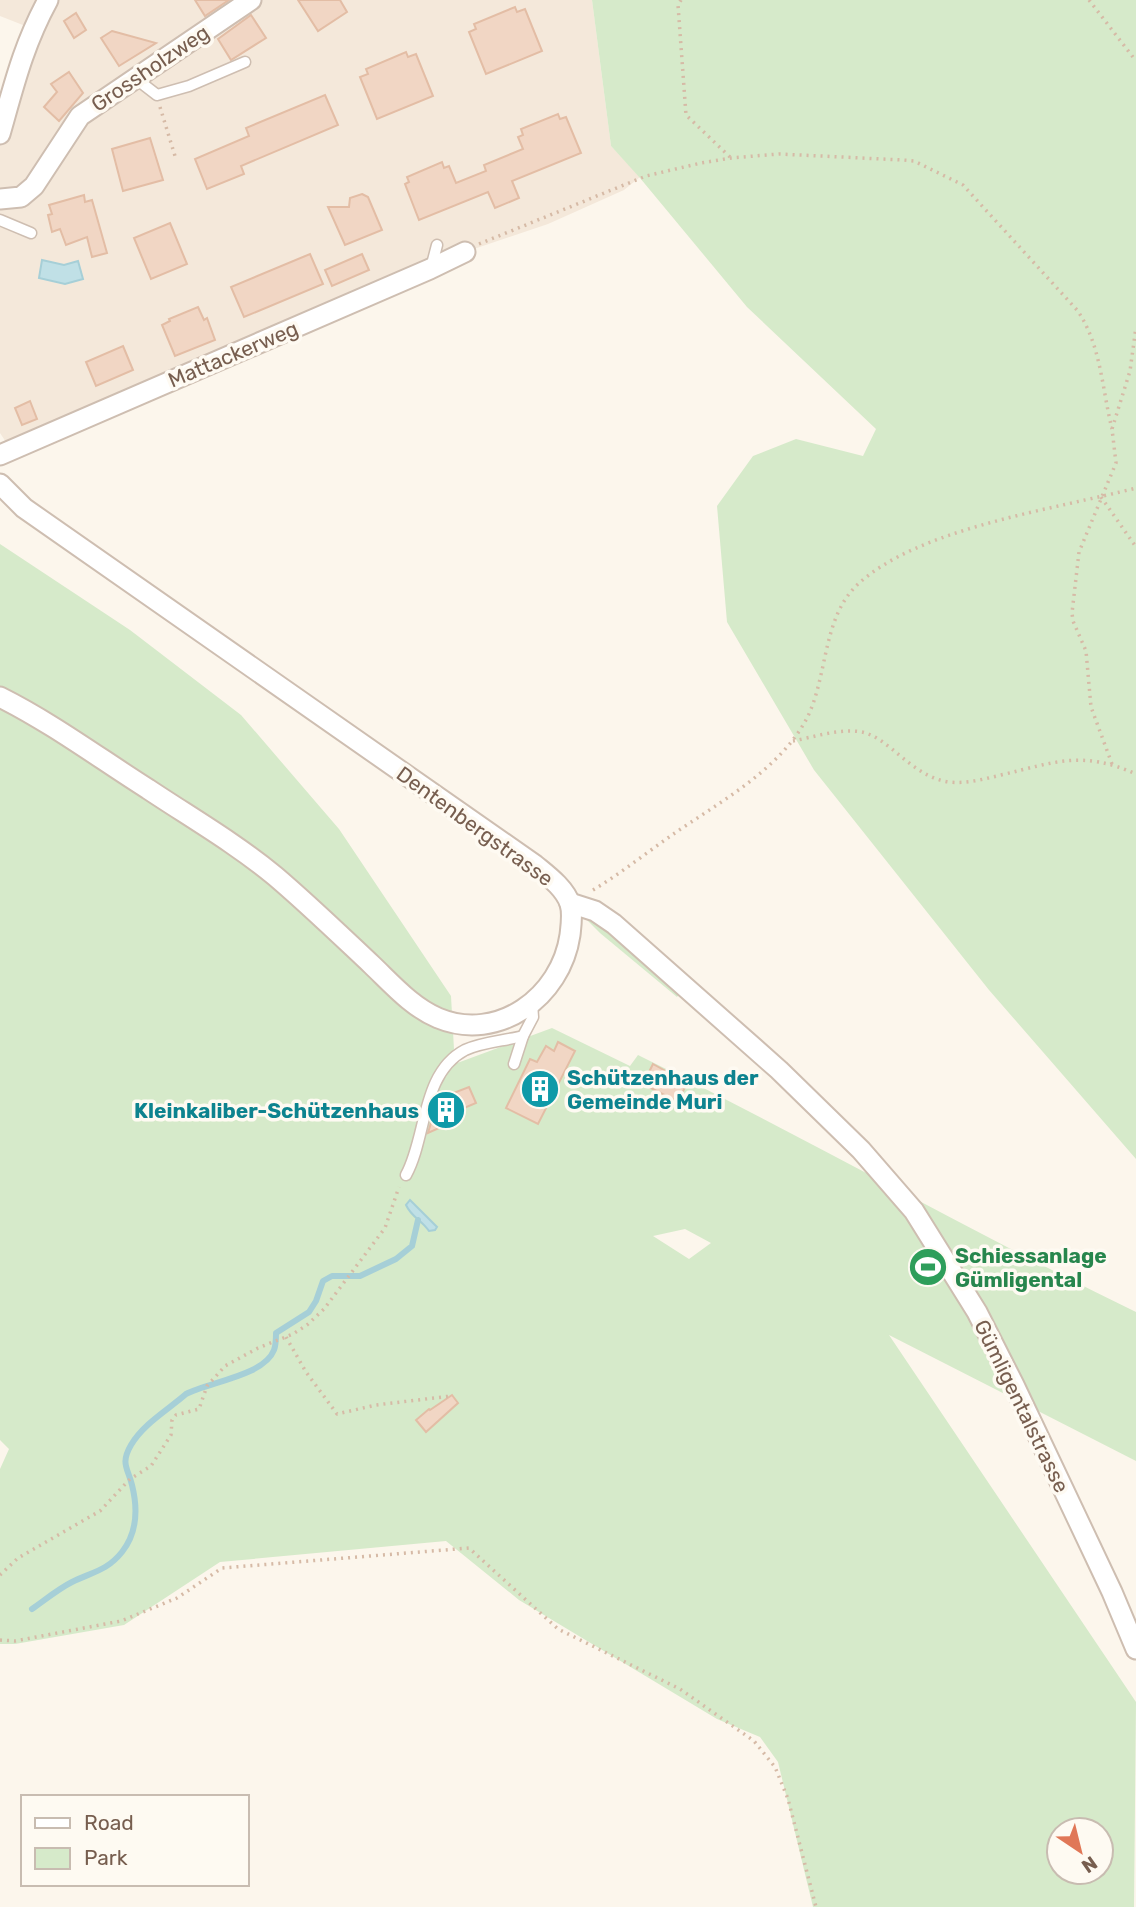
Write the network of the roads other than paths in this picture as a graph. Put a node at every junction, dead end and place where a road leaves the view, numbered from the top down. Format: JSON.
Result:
{"nodes":[{"id":1,"x":48,"y":0,"type":"edge"},
{"id":2,"x":251,"y":0,"type":"edge"},
{"id":3,"x":246,"y":62,"type":"dead end"},
{"id":4,"x":135,"y":78,"type":"junction"},
{"id":5,"x":0,"y":134,"type":"edge"},
{"id":6,"x":0,"y":199,"type":"edge"},
{"id":7,"x":0,"y":220,"type":"edge"},
{"id":8,"x":31,"y":233,"type":"dead end"},
{"id":9,"x":437,"y":245,"type":"dead end"},
{"id":10,"x":465,"y":252,"type":"road end"},
{"id":11,"x":430,"y":269,"type":"junction"},
{"id":12,"x":0,"y":455,"type":"edge"},
{"id":13,"x":0,"y":484,"type":"edge"},
{"id":14,"x":0,"y":697,"type":"edge"},
{"id":15,"x":570,"y":903,"type":"junction"},
{"id":16,"x":533,"y":1003,"type":"junction"},
{"id":17,"x":523,"y":1036,"type":"junction"},
{"id":18,"x":514,"y":1064,"type":"dead end"},
{"id":19,"x":406,"y":1175,"type":"road end"},
{"id":20,"x":1136,"y":1649,"type":"edge"}],
"edges":[{"from":1,"to":5,"type":"street"},
{"from":2,"to":4,"type":"street","name":"Grossholzweg"},
{"from":3,"to":4,"type":"lane"},
{"from":4,"to":6,"type":"street","name":"Grossholzweg"},
{"from":7,"to":8,"type":"lane"},
{"from":9,"to":11,"type":"lane"},
{"from":10,"to":11,"type":"street","name":"Mattackerweg"},
{"from":11,"to":12,"type":"street","name":"Mattackerweg"},
{"from":13,"to":15,"type":"street","name":"Dentenbergstrasse"},
{"from":14,"to":16,"type":"street","name":"Dentenbergstrasse"},
{"from":15,"to":16,"type":"street","name":"Dentenbergstrasse"},
{"from":15,"to":20,"type":"street","name":"Gümligentalstrasse"},
{"from":16,"to":17,"type":"lane"},
{"from":17,"to":18,"type":"lane"},
{"from":17,"to":19,"type":"lane"}]}
